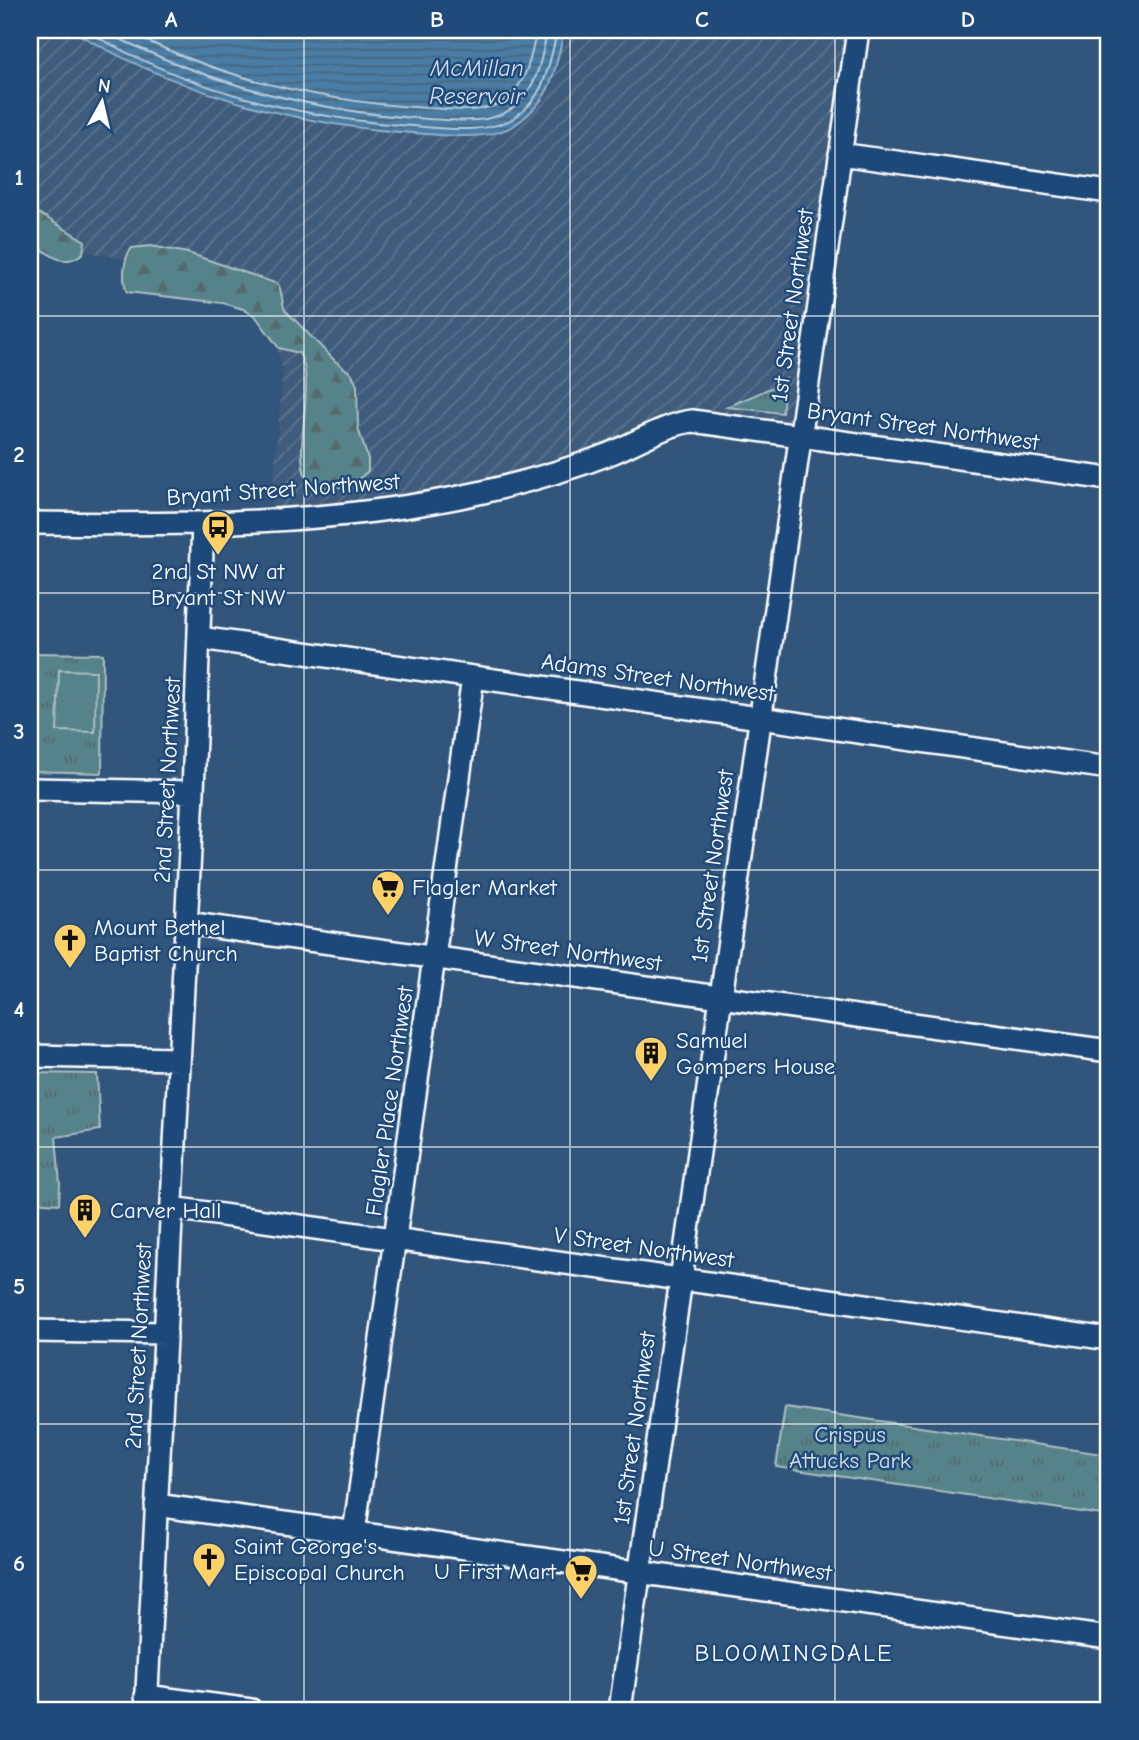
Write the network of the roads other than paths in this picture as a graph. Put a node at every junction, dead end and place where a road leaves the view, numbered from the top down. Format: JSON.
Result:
{"nodes":[{"id":1,"x":858,"y":30,"type":"edge"},
{"id":2,"x":840,"y":153,"type":"junction"},
{"id":3,"x":1109,"y":192,"type":"edge"},
{"id":4,"x":800,"y":435,"type":"junction"},
{"id":5,"x":1109,"y":479,"type":"edge"},
{"id":6,"x":30,"y":523,"type":"edge"},
{"id":7,"x":203,"y":523,"type":"junction"},
{"id":8,"x":200,"y":638,"type":"junction"},
{"id":9,"x":473,"y":677,"type":"junction"},
{"id":10,"x":760,"y":718,"type":"junction"},
{"id":11,"x":1109,"y":768,"type":"edge"},
{"id":12,"x":30,"y":789,"type":"edge"},
{"id":13,"x":193,"y":792,"type":"junction"},
{"id":14,"x":186,"y":923,"type":"junction"},
{"id":15,"x":435,"y":957,"type":"junction"},
{"id":16,"x":720,"y":997,"type":"junction"},
{"id":17,"x":1109,"y":1051,"type":"edge"},
{"id":18,"x":30,"y":1056,"type":"edge"},
{"id":19,"x":179,"y":1059,"type":"junction"},
{"id":20,"x":172,"y":1208,"type":"junction"},
{"id":21,"x":396,"y":1239,"type":"junction"},
{"id":22,"x":682,"y":1279,"type":"junction"},
{"id":23,"x":30,"y":1331,"type":"edge"},
{"id":24,"x":166,"y":1333,"type":"junction"},
{"id":25,"x":1109,"y":1339,"type":"edge"},
{"id":26,"x":156,"y":1505,"type":"junction"},
{"id":27,"x":354,"y":1532,"type":"junction"},
{"id":28,"x":640,"y":1572,"type":"junction"},
{"id":29,"x":1109,"y":1638,"type":"edge"},
{"id":30,"x":146,"y":1703,"type":"edge"},
{"id":31,"x":251,"y":1710,"type":"edge"},
{"id":32,"x":621,"y":1710,"type":"edge"}],
"edges":[{"from":1,"to":2,"type":"street","name":"1st Street Northwest"},
{"from":2,"to":3,"type":"street"},
{"from":2,"to":4,"type":"street","name":"1st Street Northwest"},
{"from":4,"to":5,"type":"street","name":"Bryant Street Northwest"},
{"from":4,"to":7,"type":"street","name":"Bryant Street Northwest"},
{"from":4,"to":10,"type":"street","name":"1st Street Northwest"},
{"from":6,"to":7,"type":"street","name":"Bryant Street Northwest"},
{"from":7,"to":8,"type":"street","name":"2nd Street Northwest"},
{"from":8,"to":9,"type":"street","name":"Adams Street Northwest"},
{"from":8,"to":13,"type":"street","name":"2nd Street Northwest"},
{"from":9,"to":10,"type":"street","name":"Adams Street Northwest"},
{"from":9,"to":15,"type":"street","name":"Flagler Place Northwest"},
{"from":10,"to":11,"type":"street","name":"Adams Street Northwest"},
{"from":10,"to":16,"type":"street","name":"1st Street Northwest"},
{"from":12,"to":13,"type":"street"},
{"from":13,"to":14,"type":"street","name":"2nd Street Northwest"},
{"from":14,"to":15,"type":"street","name":"W Street Northwest"},
{"from":14,"to":19,"type":"street","name":"2nd Street Northwest"},
{"from":15,"to":16,"type":"street","name":"W Street Northwest"},
{"from":15,"to":21,"type":"street","name":"Flagler Place Northwest"},
{"from":16,"to":17,"type":"street","name":"W Street Northwest"},
{"from":16,"to":22,"type":"street","name":"1st Street Northwest"},
{"from":18,"to":19,"type":"street"},
{"from":19,"to":20,"type":"street","name":"2nd Street Northwest"},
{"from":20,"to":21,"type":"street","name":"V Street Northwest"},
{"from":20,"to":24,"type":"street","name":"2nd Street Northwest"},
{"from":21,"to":22,"type":"street","name":"V Street Northwest"},
{"from":21,"to":27,"type":"street","name":"Flagler Place Northwest"},
{"from":22,"to":25,"type":"street","name":"V Street Northwest"},
{"from":22,"to":28,"type":"street","name":"1st Street Northwest"},
{"from":23,"to":24,"type":"street"},
{"from":24,"to":26,"type":"street","name":"2nd Street Northwest"},
{"from":26,"to":27,"type":"street","name":"U Street Northwest"},
{"from":26,"to":30,"type":"street","name":"2nd Street Northwest"},
{"from":27,"to":28,"type":"street","name":"U Street Northwest"},
{"from":28,"to":29,"type":"street","name":"U Street Northwest"},
{"from":28,"to":32,"type":"street","name":"1st Street Northwest"},
{"from":30,"to":31,"type":"street"}]}
